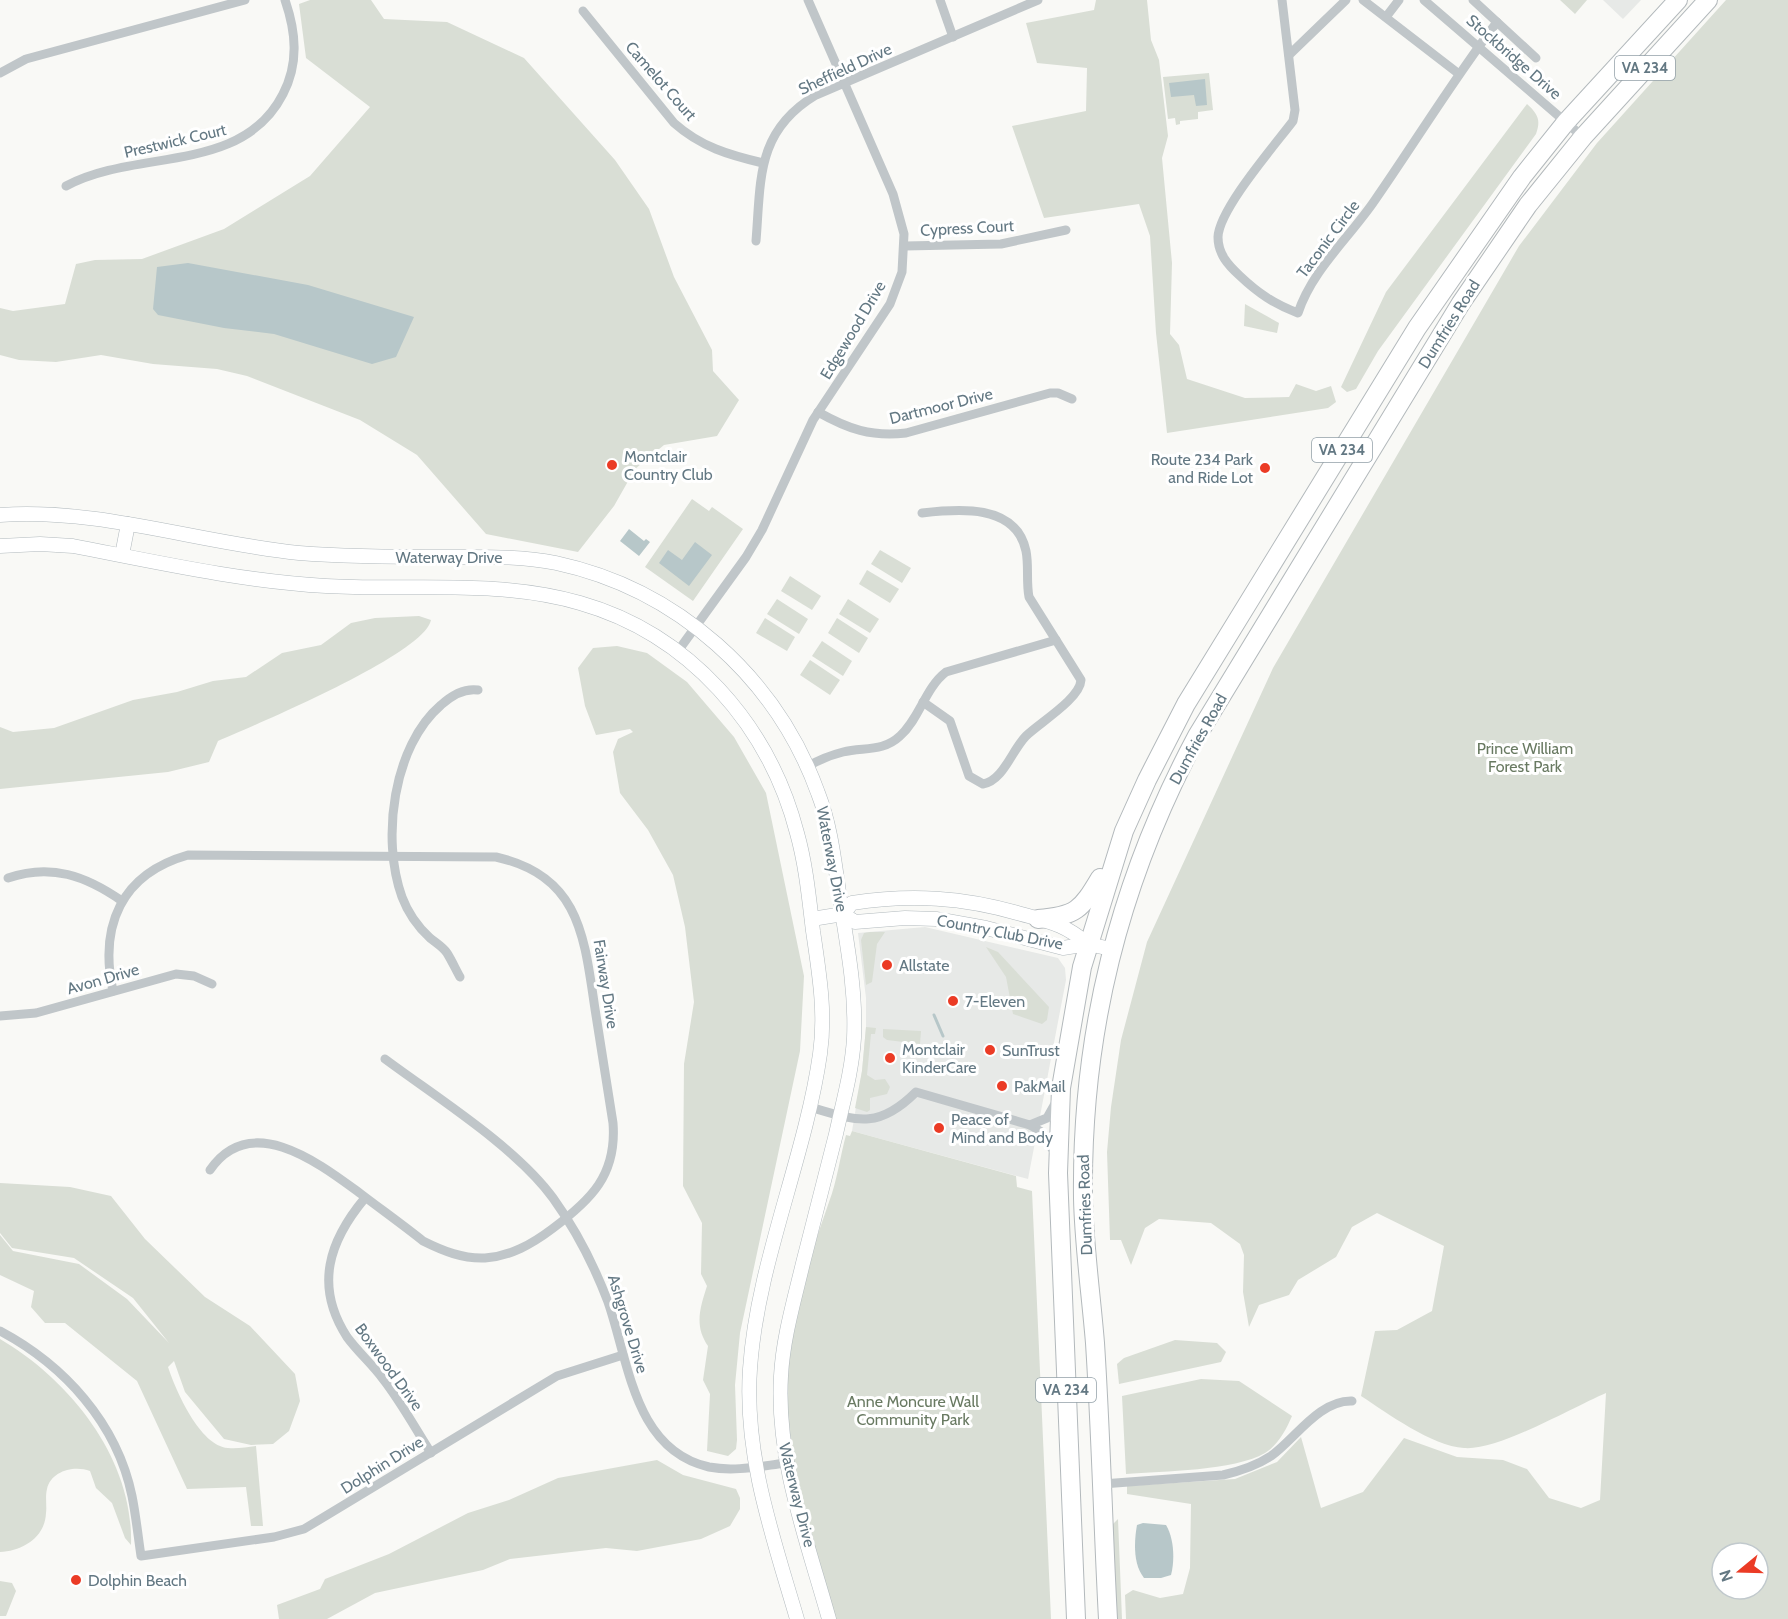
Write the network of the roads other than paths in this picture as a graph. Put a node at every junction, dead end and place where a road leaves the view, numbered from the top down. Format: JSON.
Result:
{"nodes":[{"id":1,"x":245,"y":0,"type":"edge"},
{"id":2,"x":285,"y":0,"type":"edge"},
{"id":3,"x":808,"y":0,"type":"edge"},
{"id":4,"x":940,"y":0,"type":"edge"},
{"id":5,"x":1038,"y":0,"type":"edge"},
{"id":6,"x":1282,"y":0,"type":"edge"},
{"id":7,"x":1346,"y":0,"type":"edge"},
{"id":8,"x":1363,"y":0,"type":"edge"},
{"id":9,"x":1399,"y":0,"type":"edge"},
{"id":10,"x":1424,"y":0,"type":"edge"},
{"id":11,"x":1473,"y":0,"type":"edge"},
{"id":12,"x":1678,"y":0,"type":"edge"},
{"id":13,"x":1708,"y":0,"type":"edge"},
{"id":14,"x":583,"y":11,"type":"dead end"},
{"id":15,"x":1386,"y":17,"type":"junction"},
{"id":16,"x":1497,"y":22,"type":"junction"},
{"id":17,"x":953,"y":37,"type":"junction"},
{"id":18,"x":1479,"y":47,"type":"junction"},
{"id":19,"x":1289,"y":55,"type":"junction"},
{"id":20,"x":1536,"y":58,"type":"dead end"},
{"id":21,"x":0,"y":73,"type":"edge"},
{"id":22,"x":1459,"y":74,"type":"junction"},
{"id":23,"x":844,"y":83,"type":"junction"},
{"id":24,"x":1566,"y":122,"type":"junction"},
{"id":25,"x":1583,"y":137,"type":"junction"},
{"id":26,"x":763,"y":163,"type":"junction"},
{"id":27,"x":66,"y":186,"type":"dead end"},
{"id":28,"x":1066,"y":230,"type":"dead end"},
{"id":29,"x":756,"y":241,"type":"dead end"},
{"id":30,"x":905,"y":246,"type":"junction"},
{"id":31,"x":1072,"y":399,"type":"dead end"},
{"id":32,"x":818,"y":412,"type":"junction"},
{"id":33,"x":922,"y":513,"type":"dead end"},
{"id":34,"x":0,"y":515,"type":"edge"},
{"id":35,"x":1299,"y":519,"type":"junction"},
{"id":36,"x":128,"y":524,"type":"junction"},
{"id":37,"x":1320,"y":534,"type":"junction"},
{"id":38,"x":0,"y":546,"type":"edge"},
{"id":39,"x":122,"y":555,"type":"junction"},
{"id":40,"x":696,"y":626,"type":"junction"},
{"id":41,"x":1056,"y":640,"type":"junction"},
{"id":42,"x":678,"y":651,"type":"junction"},
{"id":43,"x":478,"y":690,"type":"dead end"},
{"id":44,"x":923,"y":702,"type":"junction"},
{"id":45,"x":808,"y":766,"type":"junction"},
{"id":46,"x":1116,"y":854,"type":"junction"},
{"id":47,"x":395,"y":856,"type":"junction"},
{"id":48,"x":8,"y":878,"type":"dead end"},
{"id":49,"x":122,"y":900,"type":"junction"},
{"id":50,"x":843,"y":914,"type":"junction"},
{"id":51,"x":812,"y":919,"type":"junction"},
{"id":52,"x":1038,"y":919,"type":"junction"},
{"id":53,"x":1088,"y":944,"type":"junction"},
{"id":54,"x":1111,"y":949,"type":"junction"},
{"id":55,"x":460,"y":978,"type":"dead end"},
{"id":56,"x":212,"y":984,"type":"dead end"},
{"id":57,"x":113,"y":991,"type":"junction"},
{"id":58,"x":0,"y":1016,"type":"edge"},
{"id":59,"x":385,"y":1059,"type":"dead end"},
{"id":60,"x":1062,"y":1088,"type":"junction"},
{"id":61,"x":810,"y":1107,"type":"junction"},
{"id":62,"x":840,"y":1116,"type":"junction"},
{"id":63,"x":1030,"y":1125,"type":"junction"},
{"id":64,"x":1059,"y":1160,"type":"junction"},
{"id":65,"x":210,"y":1170,"type":"dead end"},
{"id":66,"x":365,"y":1198,"type":"junction"},
{"id":67,"x":567,"y":1218,"type":"junction"},
{"id":68,"x":0,"y":1331,"type":"edge"},
{"id":69,"x":623,"y":1355,"type":"junction"},
{"id":70,"x":1352,"y":1401,"type":"dead end"},
{"id":71,"x":431,"y":1453,"type":"junction"},
{"id":72,"x":786,"y":1463,"type":"junction"},
{"id":73,"x":755,"y":1467,"type":"junction"},
{"id":74,"x":1102,"y":1484,"type":"junction"},
{"id":75,"x":796,"y":1619,"type":"edge"},
{"id":76,"x":829,"y":1619,"type":"edge"},
{"id":77,"x":1076,"y":1619,"type":"edge"},
{"id":78,"x":1108,"y":1619,"type":"edge"}],
"edges":[{"from":1,"to":21,"type":"street"},
{"from":2,"to":27,"type":"street","name":"Prestwick Court"},
{"from":3,"to":23,"type":"street","name":"Edgewood Drive"},
{"from":4,"to":17,"type":"street"},
{"from":5,"to":17,"type":"street","name":"Sheffield Drive"},
{"from":6,"to":19,"type":"street","name":"Taconic Circle"},
{"from":7,"to":19,"type":"street"},
{"from":8,"to":15,"type":"street"},
{"from":9,"to":15,"type":"street"},
{"from":10,"to":18,"type":"street","name":"Stockbridge Drive"},
{"from":11,"to":16,"type":"street"},
{"from":12,"to":24,"type":"highway","name":"Dumfries Road","number":"VA 234"},
{"from":13,"to":25,"type":"highway","name":"Dumfries Road","number":"VA 234"},
{"from":14,"to":26,"type":"street","name":"Camelot Court"},
{"from":15,"to":22,"type":"street"},
{"from":16,"to":18,"type":"street","name":"Taconic Circle"},
{"from":16,"to":20,"type":"street"},
{"from":17,"to":23,"type":"street","name":"Sheffield Drive"},
{"from":18,"to":22,"type":"street","name":"Taconic Circle"},
{"from":18,"to":24,"type":"street","name":"Stockbridge Drive"},
{"from":19,"to":22,"type":"street","name":"Taconic Circle"},
{"from":23,"to":26,"type":"street","name":"Sheffield Drive"},
{"from":23,"to":30,"type":"street","name":"Edgewood Drive"},
{"from":24,"to":25,"type":"street","name":"Stockbridge Drive"},
{"from":24,"to":35,"type":"highway","name":"Dumfries Road","number":"VA 234"},
{"from":25,"to":37,"type":"highway","name":"Dumfries Road","number":"VA 234"},
{"from":26,"to":29,"type":"street","name":"Sheffield Drive"},
{"from":28,"to":30,"type":"street","name":"Cypress Court"},
{"from":30,"to":32,"type":"street","name":"Edgewood Drive"},
{"from":31,"to":32,"type":"street","name":"Dartmoor Drive"},
{"from":32,"to":40,"type":"street","name":"Edgewood Drive"},
{"from":33,"to":41,"type":"street"},
{"from":34,"to":36,"type":"main road","name":"Waterway Drive"},
{"from":35,"to":37,"type":"highway"},
{"from":35,"to":46,"type":"highway","name":"Dumfries Road","number":"VA 234"},
{"from":36,"to":39,"type":"main road"},
{"from":36,"to":40,"type":"main road","name":"Waterway Drive"},
{"from":37,"to":54,"type":"highway","name":"Dumfries Road","number":"VA 234"},
{"from":38,"to":39,"type":"main road","name":"Waterway Drive"},
{"from":39,"to":42,"type":"main road","name":"Waterway Drive"},
{"from":40,"to":42,"type":"street","name":"Edgewood Drive"},
{"from":40,"to":45,"type":"main road","name":"Waterway Drive"},
{"from":41,"to":44,"type":"street"},
{"from":41,"to":44,"type":"street"},
{"from":42,"to":51,"type":"main road","name":"Waterway Drive"},
{"from":43,"to":47,"type":"street"},
{"from":44,"to":45,"type":"street"},
{"from":45,"to":50,"type":"main road","name":"Waterway Drive"},
{"from":46,"to":52,"type":"highway"},
{"from":46,"to":53,"type":"highway","name":"Dumfries Road","number":"VA 234"},
{"from":47,"to":49,"type":"street","name":"Fairway Drive"},
{"from":47,"to":55,"type":"street"},
{"from":47,"to":67,"type":"street","name":"Fairway Drive"},
{"from":48,"to":49,"type":"street"},
{"from":49,"to":57,"type":"street","name":"Fairway Drive"},
{"from":50,"to":51,"type":"main road","name":"Country Club Drive"},
{"from":50,"to":52,"type":"main road","name":"Country Club Drive"},
{"from":50,"to":53,"type":"main road","name":"Country Club Drive"},
{"from":50,"to":62,"type":"main road","name":"Waterway Drive"},
{"from":51,"to":61,"type":"main road","name":"Waterway Drive"},
{"from":52,"to":53,"type":"main road","name":"Country Club Drive"},
{"from":53,"to":54,"type":"main road","name":"Country Club Drive"},
{"from":53,"to":60,"type":"highway","name":"Dumfries Road","number":"VA 234"},
{"from":54,"to":74,"type":"highway","name":"Dumfries Road","number":"VA 234"},
{"from":56,"to":57,"type":"street","name":"Avon Drive"},
{"from":57,"to":58,"type":"street","name":"Avon Drive"},
{"from":59,"to":67,"type":"street","name":"Ashgrove Drive"},
{"from":60,"to":63,"type":"street"},
{"from":60,"to":64,"type":"highway","name":"Dumfries Road","number":"VA 234"},
{"from":61,"to":62,"type":"street"},
{"from":61,"to":73,"type":"main road","name":"Waterway Drive"},
{"from":62,"to":63,"type":"street"},
{"from":62,"to":72,"type":"main road","name":"Waterway Drive"},
{"from":63,"to":64,"type":"street"},
{"from":64,"to":77,"type":"highway","name":"Dumfries Road","number":"VA 234"},
{"from":65,"to":66,"type":"street","name":"Fairway Drive"},
{"from":66,"to":67,"type":"street","name":"Fairway Drive"},
{"from":66,"to":71,"type":"street","name":"Boxwood Drive"},
{"from":67,"to":69,"type":"street","name":"Ashgrove Drive"},
{"from":68,"to":71,"type":"street","name":"Dolphin Drive"},
{"from":69,"to":71,"type":"street","name":"Dolphin Drive"},
{"from":69,"to":73,"type":"street","name":"Ashgrove Drive"},
{"from":70,"to":74,"type":"street"},
{"from":72,"to":73,"type":"street","name":"Ashgrove Drive"},
{"from":72,"to":76,"type":"main road","name":"Waterway Drive"},
{"from":73,"to":75,"type":"main road","name":"Waterway Drive"},
{"from":74,"to":78,"type":"highway","name":"Dumfries Road","number":"VA 234"}]}
